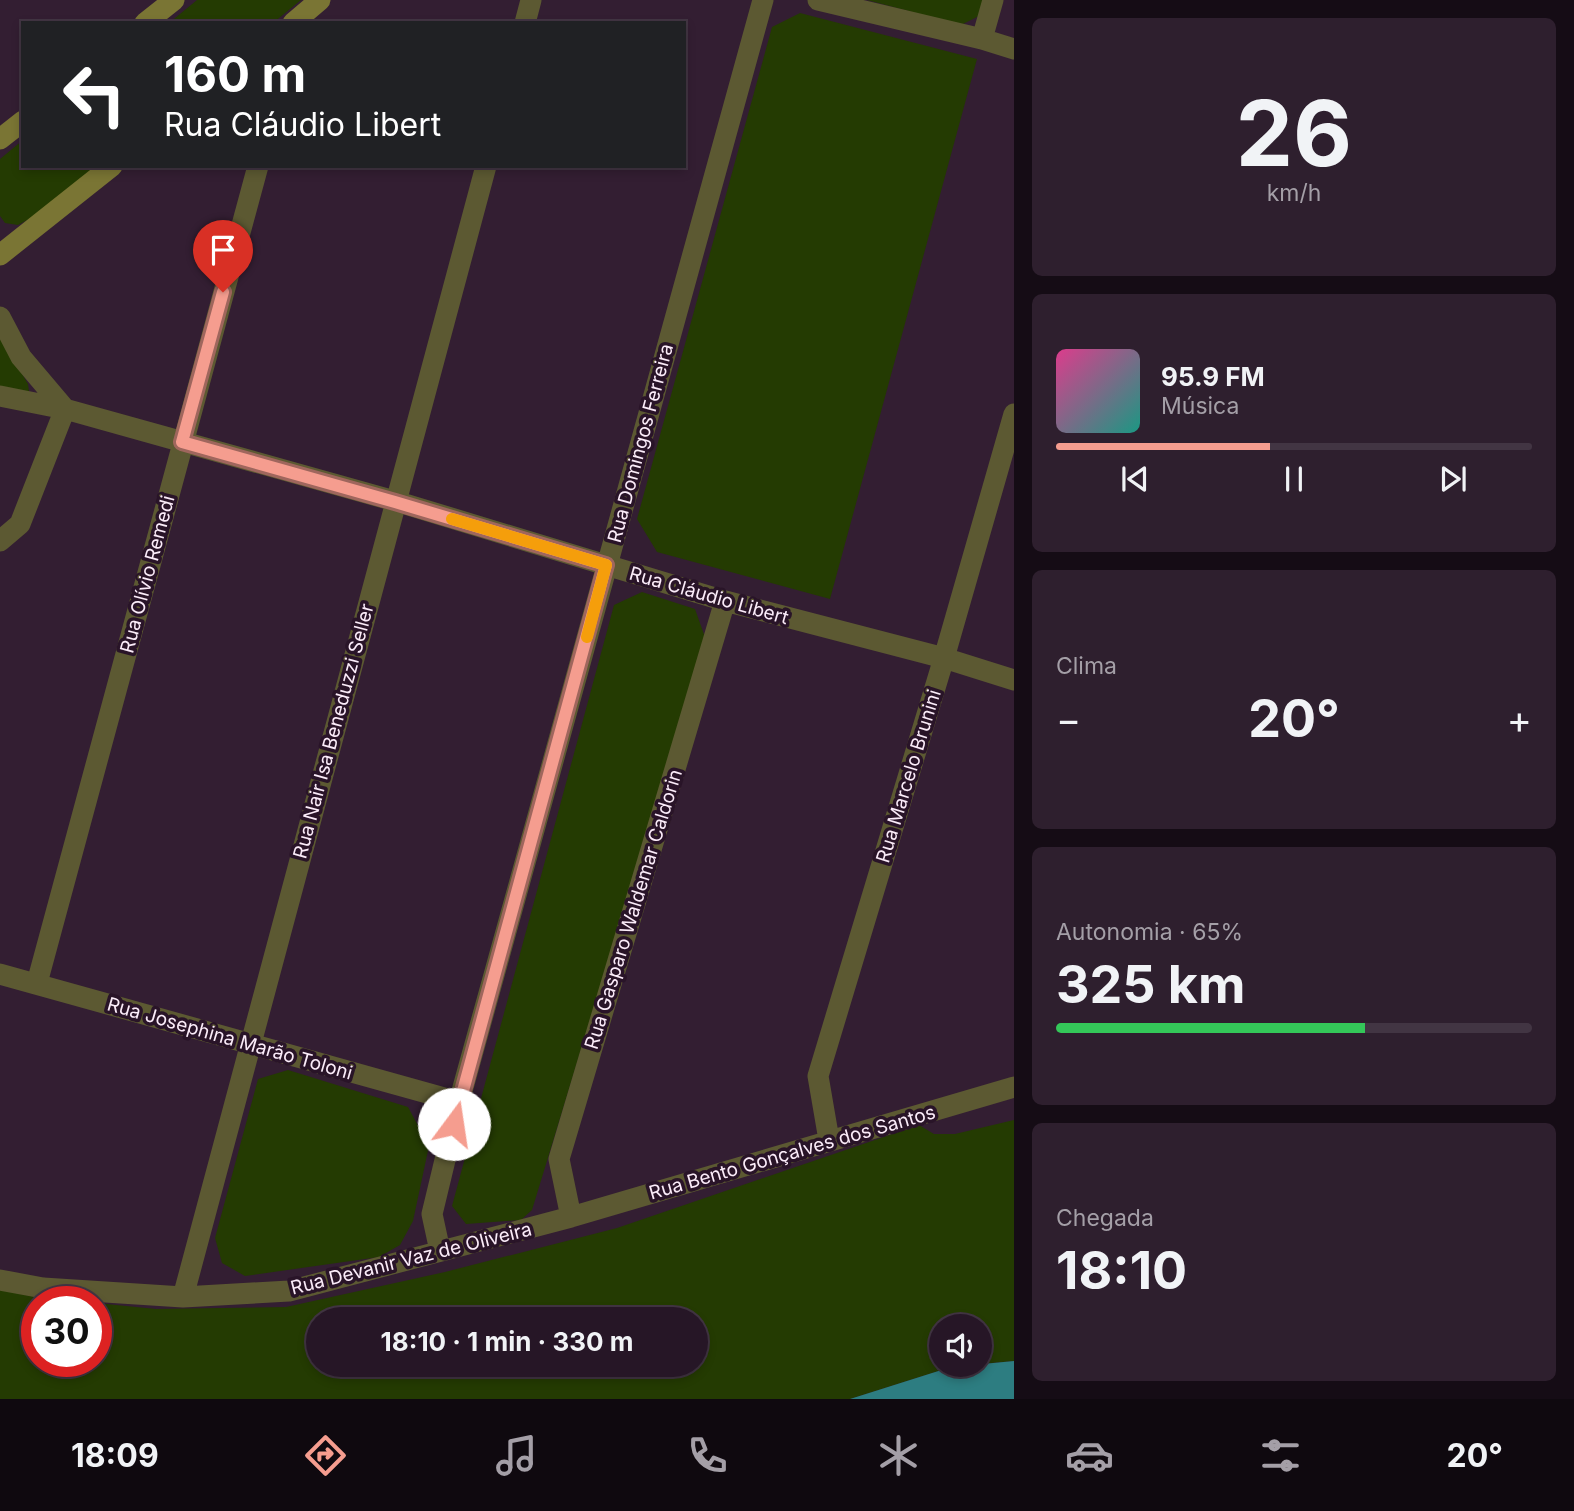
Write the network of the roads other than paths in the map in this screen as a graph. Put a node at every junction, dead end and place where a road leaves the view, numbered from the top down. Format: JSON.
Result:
{"nodes":[{"id":1,"x":174,"y":0,"type":"edge"},
{"id":2,"x":320,"y":0,"type":"edge"},
{"id":3,"x":531,"y":0,"type":"edge"},
{"id":4,"x":763,"y":0,"type":"edge"},
{"id":5,"x":818,"y":0,"type":"edge"},
{"id":6,"x":993,"y":0,"type":"edge"},
{"id":7,"x":148,"y":21,"type":"edge"},
{"id":8,"x":296,"y":21,"type":"edge"},
{"id":9,"x":525,"y":21,"type":"edge"},
{"id":10,"x":982,"y":39,"type":"junction"},
{"id":11,"x":1014,"y":49,"type":"edge"},
{"id":12,"x":21,"y":123,"type":"edge"},
{"id":13,"x":0,"y":139,"type":"edge"},
{"id":14,"x":108,"y":168,"type":"edge"},
{"id":15,"x":257,"y":168,"type":"edge"},
{"id":16,"x":485,"y":168,"type":"edge"},
{"id":17,"x":0,"y":254,"type":"edge"},
{"id":18,"x":0,"y":317,"type":"edge"},
{"id":19,"x":0,"y":396,"type":"edge"},
{"id":20,"x":65,"y":409,"type":"junction"},
{"id":21,"x":1014,"y":414,"type":"edge"},
{"id":22,"x":182,"y":442,"type":"junction"},
{"id":23,"x":395,"y":502,"type":"junction"},
{"id":24,"x":0,"y":541,"type":"edge"},
{"id":25,"x":606,"y":565,"type":"junction"},
{"id":26,"x":725,"y":601,"type":"junction"},
{"id":27,"x":944,"y":658,"type":"junction"},
{"id":28,"x":1014,"y":680,"type":"edge"},
{"id":29,"x":0,"y":974,"type":"edge"},
{"id":30,"x":37,"y":982,"type":"junction"},
{"id":31,"x":249,"y":1045,"type":"junction"},
{"id":32,"x":1014,"y":1087,"type":"edge"},
{"id":33,"x":459,"y":1102,"type":"junction"},
{"id":34,"x":829,"y":1140,"type":"junction"},
{"id":35,"x":571,"y":1217,"type":"junction"},
{"id":36,"x":440,"y":1251,"type":"junction"},
{"id":37,"x":0,"y":1280,"type":"edge"},
{"id":38,"x":183,"y":1297,"type":"junction"}],
"edges":[{"from":1,"to":7,"type":"street"},
{"from":2,"to":8,"type":"street"},
{"from":3,"to":9,"type":"street"},
{"from":4,"to":25,"type":"street","name":"Rua Domingos Ferreira"},
{"from":5,"to":10,"type":"street"},
{"from":6,"to":10,"type":"street"},
{"from":10,"to":11,"type":"street"},
{"from":12,"to":13,"type":"street"},
{"from":14,"to":17,"type":"street"},
{"from":15,"to":22,"type":"street","name":"Rua Olívio Remedi"},
{"from":16,"to":23,"type":"street","name":"Rua Nair Isa Beneduzzi Seller"},
{"from":18,"to":20,"type":"street"},
{"from":19,"to":20,"type":"street","name":"Rua Cláudio Libert"},
{"from":20,"to":22,"type":"street","name":"Rua Cláudio Libert"},
{"from":20,"to":24,"type":"street"},
{"from":21,"to":27,"type":"street","name":"Rua Marcelo Brunini"},
{"from":22,"to":23,"type":"street","name":"Rua Cláudio Libert"},
{"from":22,"to":30,"type":"street","name":"Rua Olívio Remedi"},
{"from":23,"to":25,"type":"street","name":"Rua Cláudio Libert"},
{"from":23,"to":31,"type":"street","name":"Rua Nair Isa Beneduzzi Seller"},
{"from":25,"to":26,"type":"street","name":"Rua Cláudio Libert"},
{"from":25,"to":33,"type":"street","name":"Rua Domingos Ferreira"},
{"from":26,"to":27,"type":"street","name":"Rua Cláudio Libert"},
{"from":26,"to":35,"type":"street","name":"Rua Gasparo Waldemar Caldorin"},
{"from":27,"to":28,"type":"street","name":"Rua Cláudio Libert"},
{"from":27,"to":34,"type":"street","name":"Rua Marcelo Brunini"},
{"from":29,"to":30,"type":"street","name":"Rua Josephina Marão Toloni"},
{"from":30,"to":31,"type":"street","name":"Rua Josephina Marão Toloni"},
{"from":31,"to":33,"type":"street","name":"Rua Josephina Marão Toloni"},
{"from":31,"to":38,"type":"street","name":"Rua Nair Isa Beneduzzi Seller"},
{"from":32,"to":34,"type":"street","name":"Rua Bento Gonçalves dos Santos"},
{"from":33,"to":36,"type":"street","name":"Rua Domingos Ferreira"},
{"from":34,"to":35,"type":"street","name":"Rua Bento Gonçalves dos Santos"},
{"from":35,"to":36,"type":"street","name":"Rua Devanir Vaz de Oliveira"},
{"from":36,"to":38,"type":"street","name":"Rua Devanir Vaz de Oliveira"},
{"from":37,"to":38,"type":"street","name":"Rua Devanir Vaz de Oliveira"}]}
